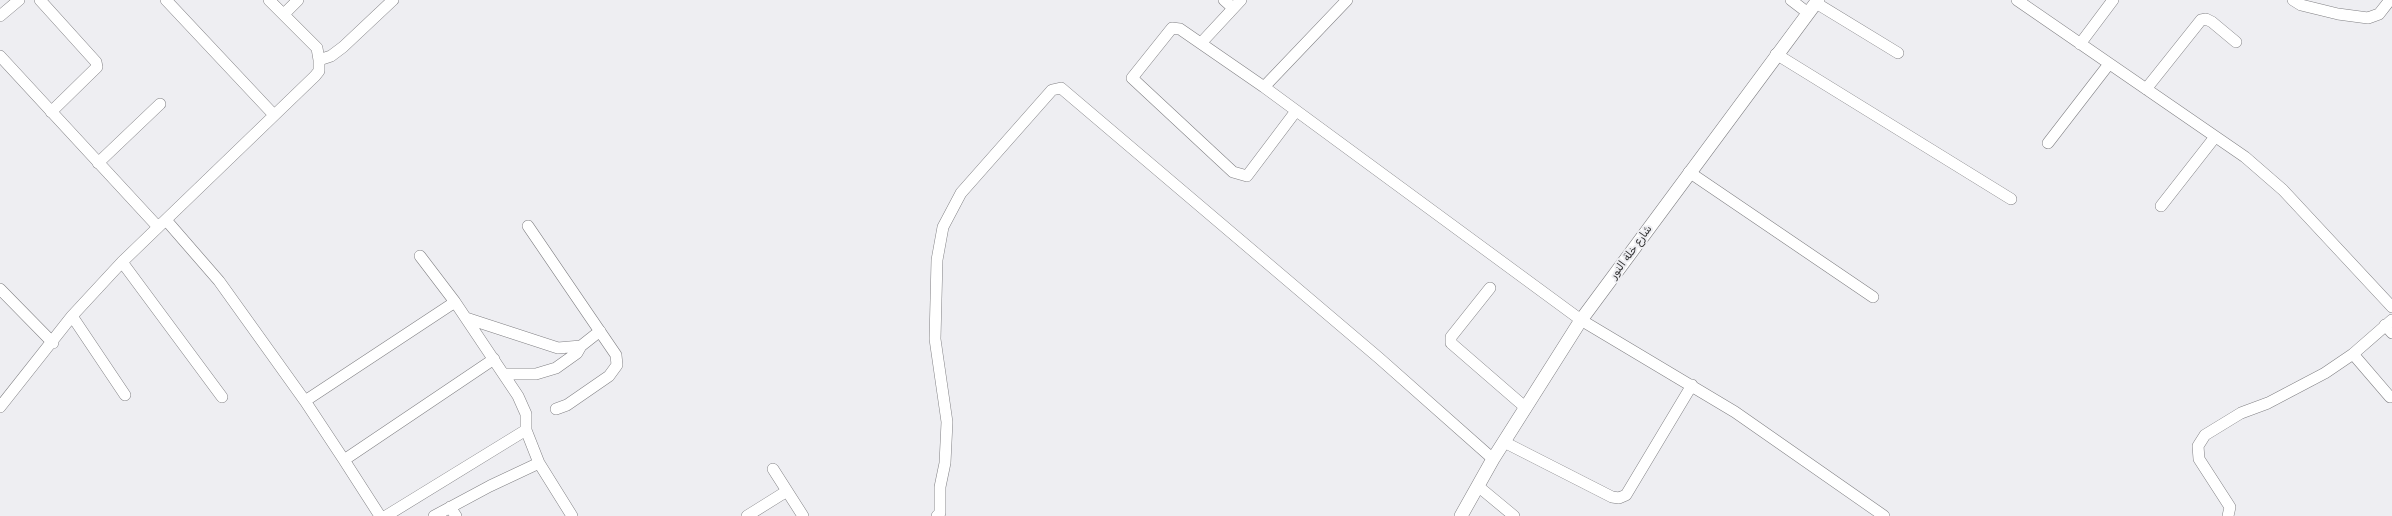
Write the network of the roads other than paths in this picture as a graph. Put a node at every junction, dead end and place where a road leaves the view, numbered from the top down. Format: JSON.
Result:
{"nodes":[{"id":1,"x":19,"y":0,"type":"edge"},
{"id":2,"x":40,"y":0,"type":"edge"},
{"id":3,"x":166,"y":0,"type":"edge"},
{"id":4,"x":269,"y":0,"type":"edge"},
{"id":5,"x":298,"y":0,"type":"edge"},
{"id":6,"x":393,"y":0,"type":"edge"},
{"id":7,"x":1224,"y":0,"type":"edge"},
{"id":8,"x":1241,"y":0,"type":"edge"},
{"id":9,"x":1347,"y":0,"type":"edge"},
{"id":10,"x":1791,"y":0,"type":"edge"},
{"id":11,"x":2017,"y":0,"type":"edge"},
{"id":12,"x":2113,"y":0,"type":"edge"},
{"id":13,"x":2293,"y":0,"type":"edge"},
{"id":14,"x":2390,"y":0,"type":"edge"},
{"id":15,"x":1814,"y":5,"type":"edge"},
{"id":16,"x":1233,"y":8,"type":"junction"},
{"id":17,"x":284,"y":14,"type":"junction"},
{"id":18,"x":0,"y":16,"type":"edge"},
{"id":19,"x":1202,"y":42,"type":"junction"},
{"id":20,"x":2236,"y":42,"type":"dead end"},
{"id":21,"x":2080,"y":44,"type":"junction"},
{"id":22,"x":1898,"y":53,"type":"dead end"},
{"id":23,"x":1776,"y":54,"type":"junction"},
{"id":24,"x":0,"y":56,"type":"edge"},
{"id":25,"x":320,"y":60,"type":"junction"},
{"id":26,"x":2109,"y":64,"type":"junction"},
{"id":27,"x":1264,"y":87,"type":"junction"},
{"id":28,"x":2146,"y":89,"type":"junction"},
{"id":29,"x":160,"y":104,"type":"dead end"},
{"id":30,"x":1296,"y":111,"type":"junction"},
{"id":31,"x":51,"y":112,"type":"junction"},
{"id":32,"x":274,"y":116,"type":"junction"},
{"id":33,"x":2215,"y":137,"type":"junction"},
{"id":34,"x":2048,"y":143,"type":"dead end"},
{"id":35,"x":98,"y":163,"type":"junction"},
{"id":36,"x":1689,"y":172,"type":"junction"},
{"id":37,"x":2011,"y":199,"type":"dead end"},
{"id":38,"x":2161,"y":206,"type":"dead end"},
{"id":39,"x":162,"y":223,"type":"junction"},
{"id":40,"x":528,"y":226,"type":"dead end"},
{"id":41,"x":420,"y":256,"type":"dead end"},
{"id":42,"x":122,"y":262,"type":"junction"},
{"id":43,"x":1490,"y":288,"type":"dead end"},
{"id":44,"x":0,"y":289,"type":"edge"},
{"id":45,"x":1873,"y":297,"type":"dead end"},
{"id":46,"x":455,"y":302,"type":"junction"},
{"id":47,"x":2392,"y":307,"type":"edge"},
{"id":48,"x":72,"y":316,"type":"junction"},
{"id":49,"x":466,"y":318,"type":"junction"},
{"id":50,"x":1581,"y":320,"type":"junction"},
{"id":51,"x":2390,"y":326,"type":"edge"},
{"id":52,"x":600,"y":331,"type":"junction"},
{"id":53,"x":53,"y":343,"type":"junction"},
{"id":54,"x":582,"y":346,"type":"junction"},
{"id":55,"x":2353,"y":354,"type":"junction"},
{"id":56,"x":494,"y":359,"type":"junction"},
{"id":57,"x":504,"y":374,"type":"junction"},
{"id":58,"x":1692,"y":385,"type":"junction"},
{"id":59,"x":125,"y":395,"type":"dead end"},
{"id":60,"x":222,"y":397,"type":"dead end"},
{"id":61,"x":2390,"y":397,"type":"dead end"},
{"id":62,"x":305,"y":401,"type":"junction"},
{"id":63,"x":0,"y":407,"type":"edge"},
{"id":64,"x":556,"y":408,"type":"dead end"},
{"id":65,"x":1526,"y":408,"type":"junction"},
{"id":66,"x":526,"y":430,"type":"junction"},
{"id":67,"x":1504,"y":442,"type":"junction"},
{"id":68,"x":1493,"y":459,"type":"junction"},
{"id":69,"x":344,"y":460,"type":"junction"},
{"id":70,"x":539,"y":463,"type":"junction"},
{"id":71,"x":773,"y":469,"type":"dead end"},
{"id":72,"x":1479,"y":487,"type":"junction"},
{"id":73,"x":787,"y":490,"type":"junction"},
{"id":74,"x":453,"y":512,"type":"edge"},
{"id":75,"x":380,"y":516,"type":"edge"},
{"id":76,"x":386,"y":516,"type":"edge"},
{"id":77,"x":434,"y":516,"type":"edge"},
{"id":78,"x":572,"y":516,"type":"edge"},
{"id":79,"x":747,"y":516,"type":"edge"},
{"id":80,"x":803,"y":516,"type":"edge"},
{"id":81,"x":937,"y":516,"type":"edge"},
{"id":82,"x":1461,"y":516,"type":"edge"},
{"id":83,"x":1514,"y":516,"type":"edge"},
{"id":84,"x":1884,"y":516,"type":"edge"},
{"id":85,"x":2228,"y":516,"type":"edge"}],
"edges":[{"from":1,"to":18,"type":"street"},
{"from":2,"to":31,"type":"street"},
{"from":3,"to":32,"type":"street"},
{"from":4,"to":17,"type":"street"},
{"from":5,"to":17,"type":"street"},
{"from":6,"to":25,"type":"street"},
{"from":7,"to":16,"type":"street"},
{"from":8,"to":16,"type":"street"},
{"from":9,"to":27,"type":"street"},
{"from":10,"to":15,"type":"street"},
{"from":11,"to":21,"type":"street"},
{"from":12,"to":21,"type":"street"},
{"from":13,"to":14,"type":"street"},
{"from":15,"to":22,"type":"street"},
{"from":15,"to":23,"type":"street","name":"شارع خلة النور"},
{"from":16,"to":19,"type":"street"},
{"from":17,"to":25,"type":"street"},
{"from":19,"to":27,"type":"street"},
{"from":19,"to":30,"type":"street"},
{"from":20,"to":28,"type":"street"},
{"from":21,"to":26,"type":"street"},
{"from":23,"to":36,"type":"street","name":"شارع خلة النور"},
{"from":23,"to":37,"type":"street"},
{"from":24,"to":31,"type":"street"},
{"from":25,"to":32,"type":"street"},
{"from":26,"to":28,"type":"street"},
{"from":26,"to":34,"type":"street"},
{"from":27,"to":30,"type":"street"},
{"from":28,"to":33,"type":"street"},
{"from":29,"to":35,"type":"street"},
{"from":30,"to":50,"type":"street"},
{"from":31,"to":35,"type":"street"},
{"from":32,"to":39,"type":"street"},
{"from":33,"to":38,"type":"street"},
{"from":33,"to":47,"type":"street"},
{"from":35,"to":39,"type":"street"},
{"from":36,"to":45,"type":"street"},
{"from":36,"to":50,"type":"street","name":"شارع خلة النور"},
{"from":39,"to":42,"type":"street"},
{"from":39,"to":62,"type":"street"},
{"from":40,"to":52,"type":"street"},
{"from":41,"to":46,"type":"street"},
{"from":42,"to":48,"type":"street"},
{"from":42,"to":60,"type":"street"},
{"from":43,"to":65,"type":"street"},
{"from":44,"to":53,"type":"street"},
{"from":46,"to":49,"type":"street"},
{"from":46,"to":62,"type":"street"},
{"from":48,"to":53,"type":"street"},
{"from":48,"to":59,"type":"street"},
{"from":49,"to":54,"type":"street"},
{"from":49,"to":56,"type":"street"},
{"from":50,"to":58,"type":"street"},
{"from":50,"to":65,"type":"street","name":"شارع خلة النور"},
{"from":51,"to":55,"type":"street"},
{"from":52,"to":54,"type":"street"},
{"from":52,"to":64,"type":"street"},
{"from":53,"to":63,"type":"street"},
{"from":54,"to":57,"type":"street"},
{"from":55,"to":61,"type":"street"},
{"from":55,"to":85,"type":"street"},
{"from":56,"to":57,"type":"street"},
{"from":56,"to":69,"type":"street"},
{"from":57,"to":66,"type":"street"},
{"from":58,"to":67,"type":"street"},
{"from":58,"to":84,"type":"street"},
{"from":62,"to":69,"type":"street"},
{"from":65,"to":67,"type":"street","name":"شارع خلة النور"},
{"from":66,"to":70,"type":"street"},
{"from":66,"to":76,"type":"street"},
{"from":67,"to":68,"type":"street","name":"شارع خلة النور"},
{"from":68,"to":72,"type":"street","name":"شارع خلة النور"},
{"from":68,"to":81,"type":"street"},
{"from":69,"to":75,"type":"street"},
{"from":70,"to":74,"type":"street"},
{"from":70,"to":78,"type":"street"},
{"from":71,"to":73,"type":"street"},
{"from":72,"to":82,"type":"street","name":"شارع خلة النور"},
{"from":72,"to":83,"type":"street"},
{"from":73,"to":79,"type":"street"},
{"from":73,"to":80,"type":"street"},
{"from":74,"to":77,"type":"street"}]}
